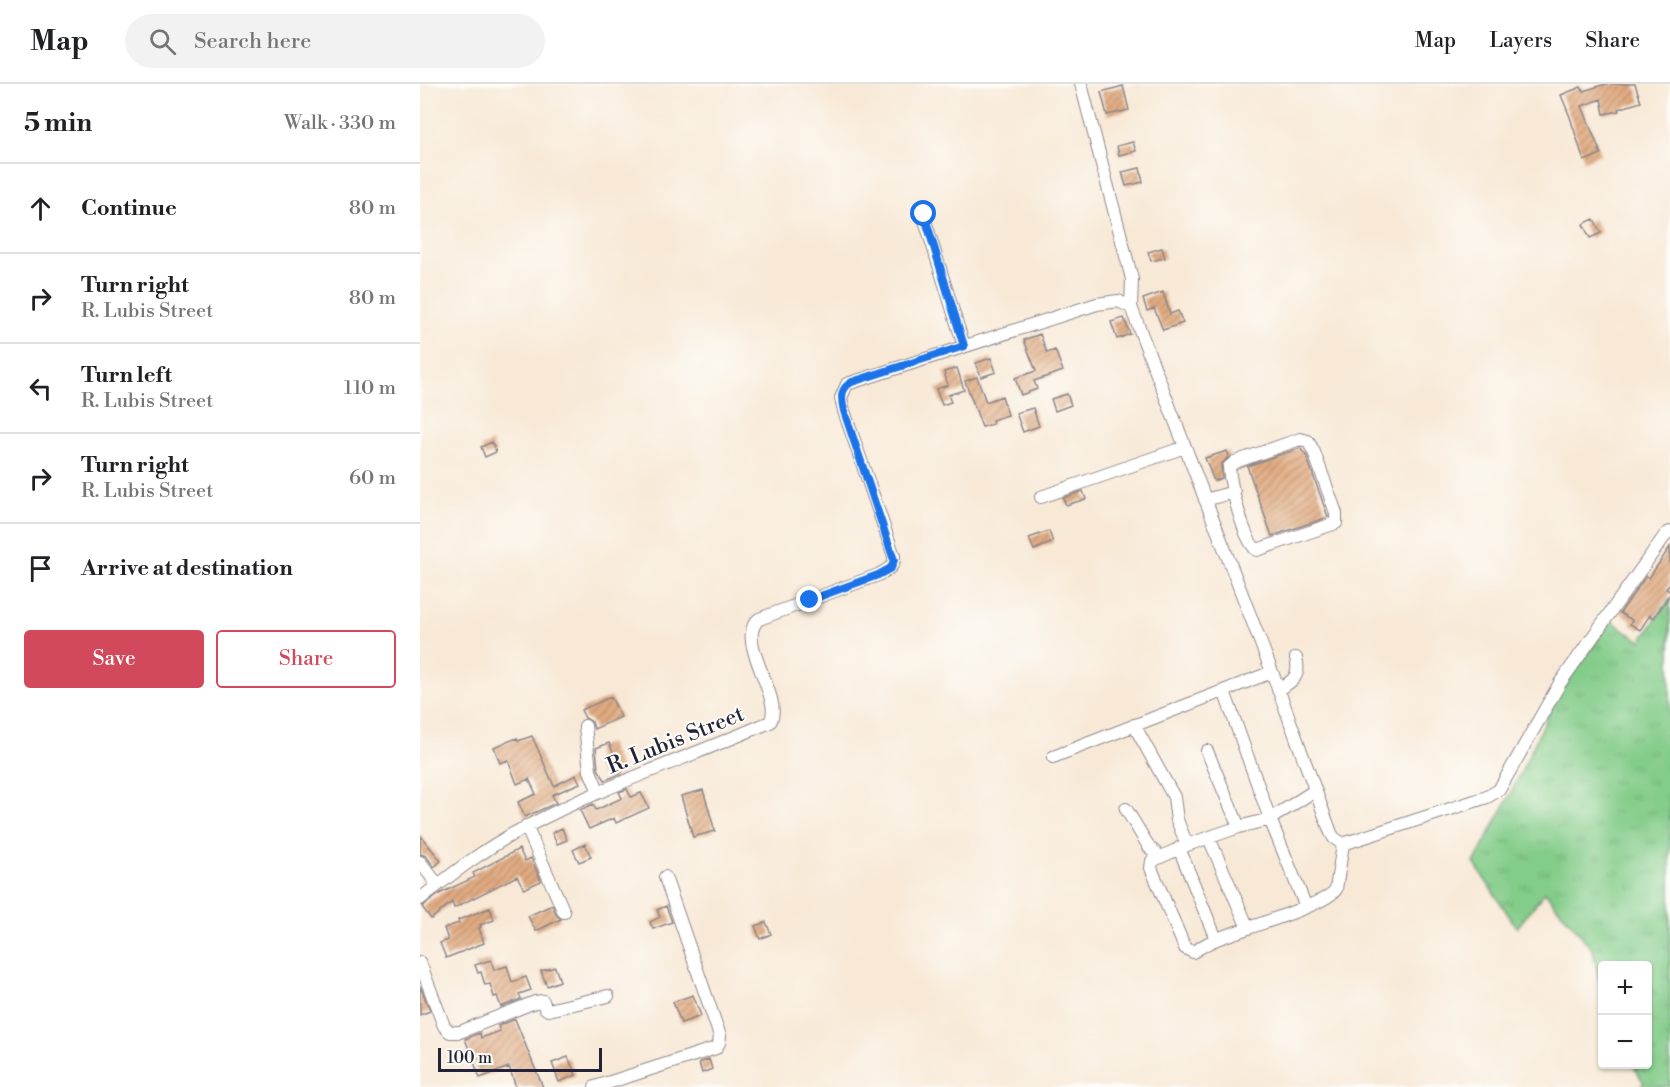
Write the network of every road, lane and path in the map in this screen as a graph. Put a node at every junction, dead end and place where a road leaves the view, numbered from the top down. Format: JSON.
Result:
{"nodes":[{"id":1,"x":1081,"y":84,"type":"edge"},
{"id":2,"x":924,"y":214,"type":"dead end"},
{"id":3,"x":1131,"y":308,"type":"junction"},
{"id":4,"x":964,"y":346,"type":"junction"},
{"id":5,"x":1185,"y":447,"type":"junction"},
{"id":6,"x":1234,"y":492,"type":"junction"},
{"id":7,"x":1041,"y":497,"type":"dead end"},
{"id":8,"x":1205,"y":500,"type":"junction"},
{"id":9,"x":1670,"y":532,"type":"edge"},
{"id":10,"x":1296,"y":658,"type":"dead end"},
{"id":11,"x":1272,"y":672,"type":"junction"},
{"id":12,"x":1278,"y":690,"type":"junction"},
{"id":13,"x":1224,"y":691,"type":"junction"},
{"id":14,"x":1134,"y":725,"type":"junction"},
{"id":15,"x":585,"y":726,"type":"dead end"},
{"id":16,"x":1207,"y":751,"type":"dead end"},
{"id":17,"x":1053,"y":756,"type":"dead end"},
{"id":18,"x":1314,"y":791,"type":"junction"},
{"id":19,"x":598,"y":792,"type":"junction"},
{"id":20,"x":1126,"y":809,"type":"dead end"},
{"id":21,"x":1270,"y":819,"type":"junction"},
{"id":22,"x":526,"y":826,"type":"junction"},
{"id":23,"x":1239,"y":827,"type":"junction"},
{"id":24,"x":1209,"y":838,"type":"junction"},
{"id":25,"x":1343,"y":844,"type":"junction"},
{"id":26,"x":1183,"y":847,"type":"junction"},
{"id":27,"x":1160,"y":857,"type":"junction"},
{"id":28,"x":420,"y":862,"type":"edge"},
{"id":29,"x":665,"y":877,"type":"dead end"},
{"id":30,"x":438,"y":885,"type":"junction"},
{"id":31,"x":420,"y":899,"type":"edge"},
{"id":32,"x":1306,"y":906,"type":"junction"},
{"id":33,"x":564,"y":912,"type":"dead end"},
{"id":34,"x":1248,"y":928,"type":"junction"},
{"id":35,"x":1216,"y":939,"type":"junction"},
{"id":36,"x":420,"y":963,"type":"edge"},
{"id":37,"x":608,"y":996,"type":"dead end"},
{"id":38,"x":599,"y":1086,"type":"edge"}],
"edges":[{"from":1,"to":3,"type":"street"},
{"from":2,"to":4,"type":"street"},
{"from":3,"to":4,"type":"street","name":"R. Lubis Street"},
{"from":3,"to":5,"type":"street"},
{"from":4,"to":19,"type":"street","name":"R. Lubis Street"},
{"from":5,"to":7,"type":"street"},
{"from":5,"to":8,"type":"street"},
{"from":6,"to":6,"type":"street"},
{"from":6,"to":8,"type":"street"},
{"from":8,"to":11,"type":"street"},
{"from":9,"to":25,"type":"street"},
{"from":10,"to":12,"type":"street"},
{"from":11,"to":12,"type":"street"},
{"from":11,"to":13,"type":"street"},
{"from":12,"to":18,"type":"street"},
{"from":13,"to":14,"type":"street"},
{"from":13,"to":21,"type":"street"},
{"from":14,"to":17,"type":"street"},
{"from":14,"to":26,"type":"street"},
{"from":15,"to":19,"type":"street"},
{"from":16,"to":23,"type":"street"},
{"from":18,"to":21,"type":"street"},
{"from":18,"to":25,"type":"street"},
{"from":19,"to":22,"type":"street","name":"R. Lubis Street"},
{"from":20,"to":27,"type":"street"},
{"from":21,"to":23,"type":"street"},
{"from":21,"to":32,"type":"street"},
{"from":22,"to":30,"type":"street","name":"R. Lubis Street"},
{"from":22,"to":33,"type":"street"},
{"from":23,"to":24,"type":"street"},
{"from":24,"to":26,"type":"street"},
{"from":24,"to":34,"type":"street"},
{"from":25,"to":32,"type":"street"},
{"from":26,"to":27,"type":"street"},
{"from":26,"to":35,"type":"street"},
{"from":27,"to":35,"type":"street"},
{"from":28,"to":30,"type":"street"},
{"from":29,"to":38,"type":"street"},
{"from":30,"to":31,"type":"street","name":"R. Lubis Street"},
{"from":32,"to":34,"type":"street"},
{"from":34,"to":35,"type":"street"},
{"from":36,"to":37,"type":"street"}]}
